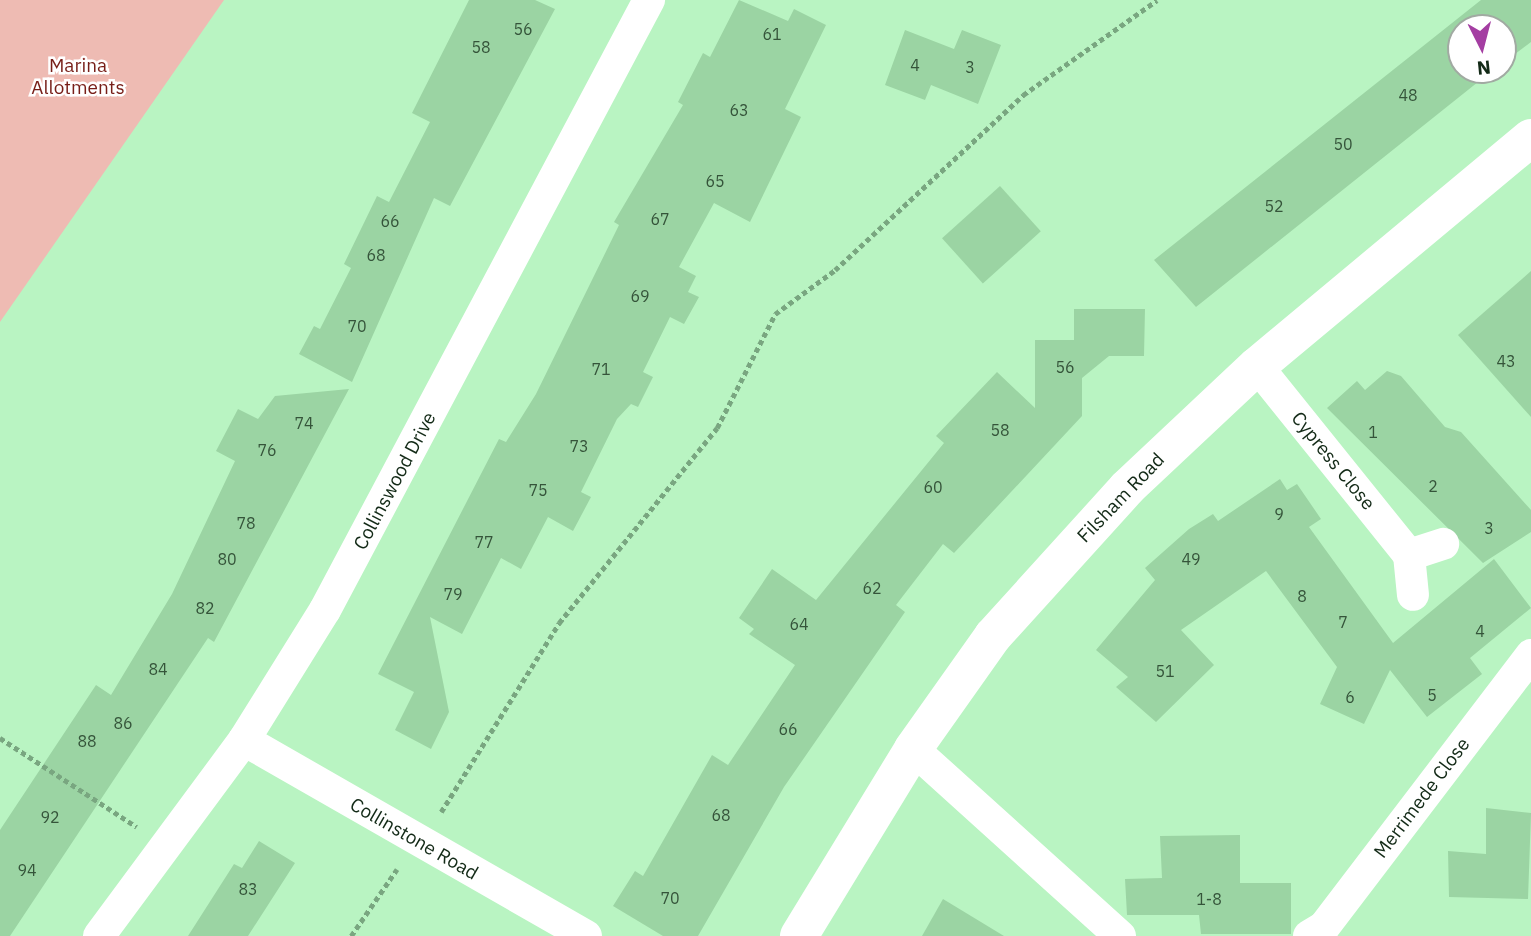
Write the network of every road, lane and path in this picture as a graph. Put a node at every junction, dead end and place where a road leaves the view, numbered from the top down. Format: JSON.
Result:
{"nodes":[{"id":1,"x":649,"y":0,"type":"edge"},
{"id":2,"x":1157,"y":0,"type":"edge"},
{"id":3,"x":1527,"y":150,"type":"edge"},
{"id":4,"x":1257,"y":366,"type":"junction"},
{"id":5,"x":1443,"y":544,"type":"dead end"},
{"id":6,"x":1409,"y":555,"type":"junction"},
{"id":7,"x":1413,"y":595,"type":"dead end"},
{"id":8,"x":1531,"y":655,"type":"edge"},
{"id":9,"x":0,"y":738,"type":"edge"},
{"id":10,"x":244,"y":740,"type":"junction"},
{"id":11,"x":913,"y":749,"type":"junction"},
{"id":12,"x":419,"y":842,"type":"junction"},
{"id":13,"x":165,"y":844,"type":"junction"},
{"id":14,"x":99,"y":936,"type":"edge"},
{"id":15,"x":351,"y":936,"type":"edge"},
{"id":16,"x":586,"y":936,"type":"edge"},
{"id":17,"x":799,"y":936,"type":"edge"},
{"id":18,"x":1120,"y":936,"type":"edge"},
{"id":19,"x":1309,"y":936,"type":"edge"}],
"edges":[{"from":1,"to":10,"type":"street","name":"Collinswood Drive"},
{"from":2,"to":12,"type":"path"},
{"from":3,"to":4,"type":"street","name":"Filsham Road"},
{"from":4,"to":6,"type":"street","name":"Cypress Close"},
{"from":4,"to":11,"type":"street","name":"Filsham Road"},
{"from":5,"to":6,"type":"street"},
{"from":6,"to":7,"type":"street"},
{"from":8,"to":19,"type":"street","name":"Merrimede Close"},
{"from":9,"to":13,"type":"path"},
{"from":10,"to":12,"type":"street","name":"Collinstone Road"},
{"from":10,"to":13,"type":"street","name":"Collinswood Drive"},
{"from":11,"to":17,"type":"street","name":"Filsham Road"},
{"from":11,"to":18,"type":"street"},
{"from":12,"to":15,"type":"path"},
{"from":12,"to":16,"type":"street","name":"Collinstone Road"},
{"from":13,"to":14,"type":"street","name":"Collinswood Drive"}]}
